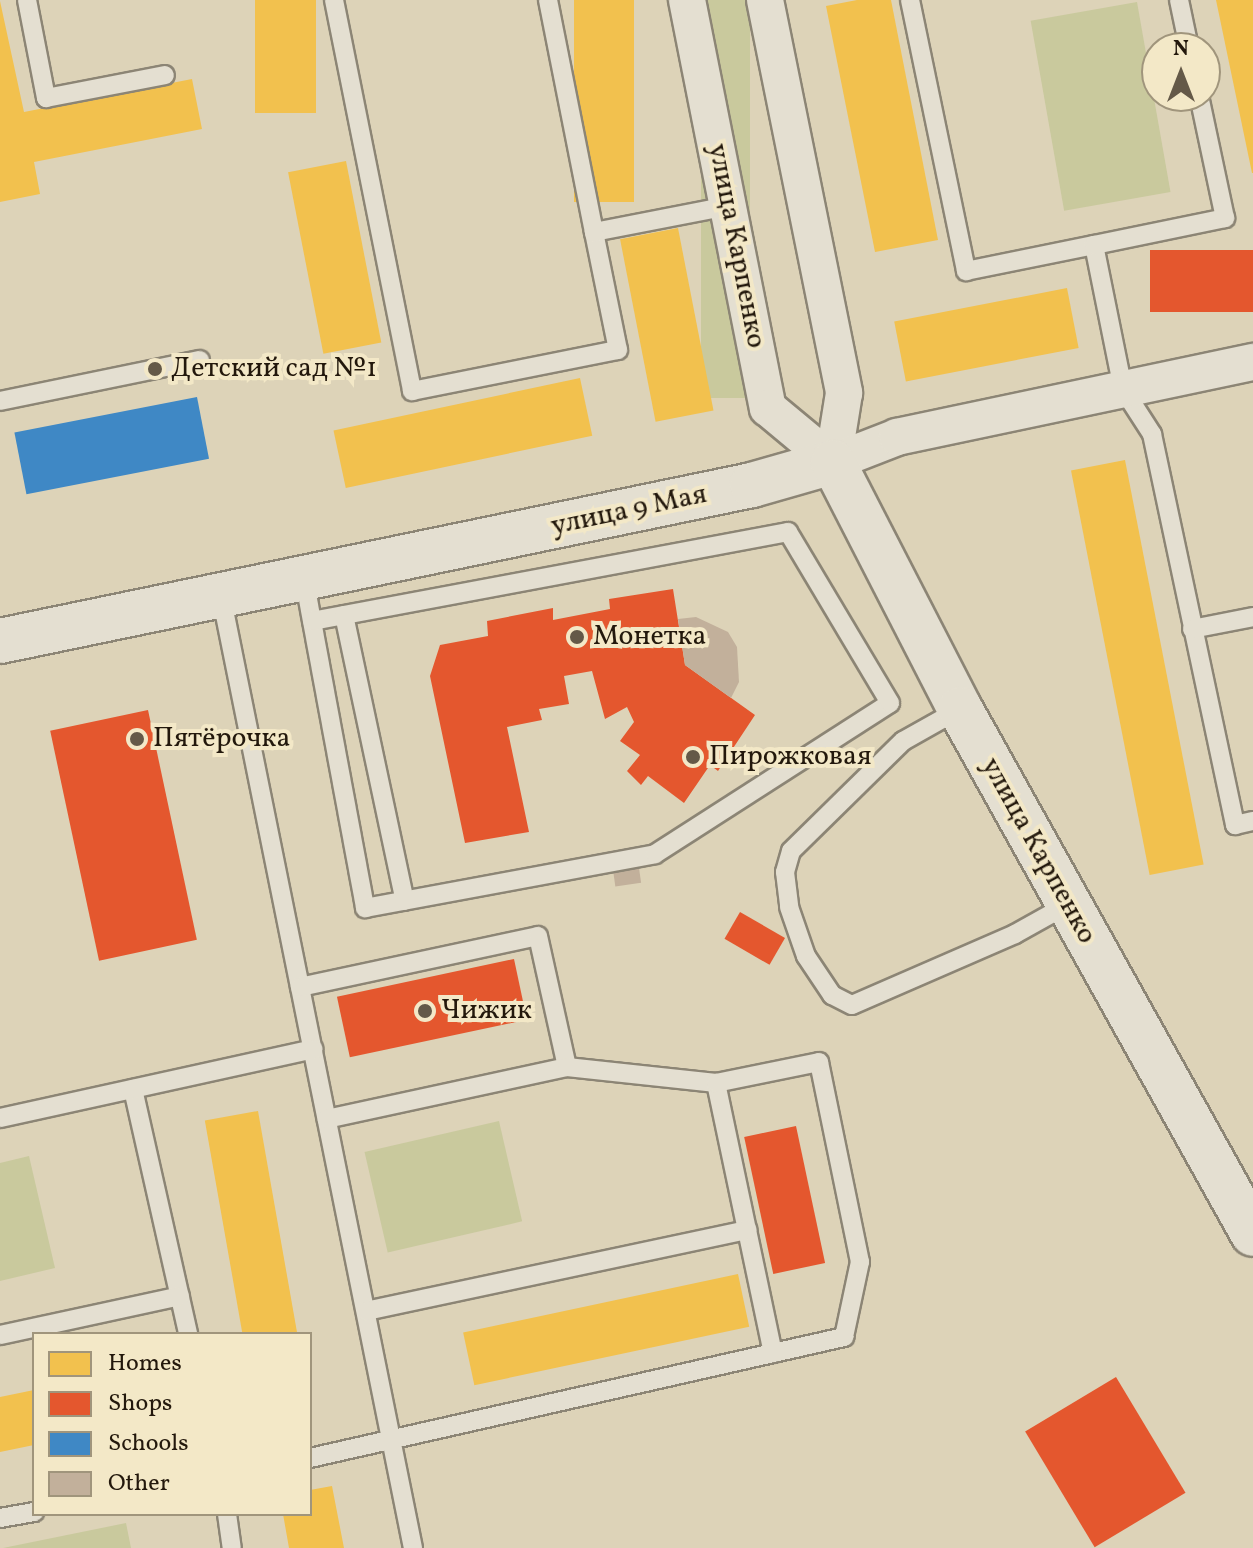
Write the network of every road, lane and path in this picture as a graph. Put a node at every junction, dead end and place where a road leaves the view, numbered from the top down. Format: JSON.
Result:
{"nodes":[{"id":1,"x":27,"y":0,"type":"edge"},
{"id":2,"x":334,"y":0,"type":"edge"},
{"id":3,"x":548,"y":0,"type":"edge"},
{"id":4,"x":687,"y":0,"type":"edge"},
{"id":5,"x":765,"y":0,"type":"edge"},
{"id":6,"x":910,"y":0,"type":"edge"},
{"id":7,"x":1179,"y":0,"type":"edge"},
{"id":8,"x":1186,"y":32,"type":"edge"},
{"id":9,"x":165,"y":75,"type":"dead end"},
{"id":10,"x":1202,"y":112,"type":"edge"},
{"id":11,"x":728,"y":206,"type":"junction"},
{"id":12,"x":594,"y":232,"type":"junction"},
{"id":13,"x":1094,"y":245,"type":"junction"},
{"id":14,"x":200,"y":360,"type":"dead end"},
{"id":15,"x":1253,"y":362,"type":"edge"},
{"id":16,"x":1123,"y":389,"type":"junction"},
{"id":17,"x":0,"y":401,"type":"edge"},
{"id":18,"x":833,"y":462,"type":"junction"},
{"id":19,"x":304,"y":578,"type":"junction"},
{"id":20,"x":221,"y":595,"type":"junction"},
{"id":21,"x":344,"y":615,"type":"junction"},
{"id":22,"x":1253,"y":617,"type":"edge"},
{"id":23,"x":312,"y":621,"type":"junction"},
{"id":24,"x":1192,"y":629,"type":"junction"},
{"id":25,"x":0,"y":641,"type":"edge"},
{"id":26,"x":960,"y":709,"type":"junction"},
{"id":27,"x":1253,"y":821,"type":"edge"},
{"id":28,"x":405,"y":901,"type":"junction"},
{"id":29,"x":1067,"y":905,"type":"junction"},
{"id":30,"x":300,"y":987,"type":"junction"},
{"id":31,"x":313,"y":1049,"type":"junction"},
{"id":32,"x":567,"y":1067,"type":"junction"},
{"id":33,"x":716,"y":1083,"type":"junction"},
{"id":34,"x":133,"y":1089,"type":"junction"},
{"id":35,"x":0,"y":1118,"type":"edge"},
{"id":36,"x":327,"y":1119,"type":"junction"},
{"id":37,"x":747,"y":1230,"type":"junction"},
{"id":38,"x":1253,"y":1234,"type":"edge"},
{"id":39,"x":180,"y":1296,"type":"junction"},
{"id":40,"x":366,"y":1311,"type":"junction"},
{"id":41,"x":188,"y":1332,"type":"edge"},
{"id":42,"x":0,"y":1335,"type":"edge"},
{"id":43,"x":773,"y":1353,"type":"junction"},
{"id":44,"x":392,"y":1441,"type":"junction"},
{"id":45,"x":312,"y":1458,"type":"edge"},
{"id":46,"x":32,"y":1512,"type":"edge"},
{"id":47,"x":227,"y":1516,"type":"edge"},
{"id":48,"x":0,"y":1518,"type":"edge"},
{"id":49,"x":232,"y":1548,"type":"edge"},
{"id":50,"x":413,"y":1548,"type":"edge"}],
"edges":[{"from":1,"to":9,"type":"lane"},
{"from":2,"to":12,"type":"lane"},
{"from":3,"to":12,"type":"lane"},
{"from":4,"to":11,"type":"street","name":"улица Карпенко"},
{"from":5,"to":18,"type":"street"},
{"from":6,"to":13,"type":"lane"},
{"from":7,"to":8,"type":"lane"},
{"from":10,"to":13,"type":"lane"},
{"from":11,"to":12,"type":"lane"},
{"from":11,"to":18,"type":"street","name":"улица Карпенко"},
{"from":13,"to":16,"type":"lane"},
{"from":14,"to":17,"type":"lane"},
{"from":15,"to":16,"type":"street","name":"улица 9 Мая"},
{"from":16,"to":18,"type":"street","name":"улица 9 Мая"},
{"from":16,"to":24,"type":"lane"},
{"from":18,"to":19,"type":"main road","name":"улица 9 Мая"},
{"from":18,"to":26,"type":"main road","name":"улица Карпенко"},
{"from":19,"to":20,"type":"main road","name":"улица 9 Мая"},
{"from":19,"to":23,"type":"lane"},
{"from":20,"to":25,"type":"main road","name":"улица 9 Мая"},
{"from":20,"to":30,"type":"lane"},
{"from":21,"to":23,"type":"lane"},
{"from":21,"to":28,"type":"lane"},
{"from":21,"to":28,"type":"lane"},
{"from":22,"to":24,"type":"lane"},
{"from":23,"to":28,"type":"lane"},
{"from":24,"to":27,"type":"lane"},
{"from":26,"to":29,"type":"main road","name":"улица Карпенко"},
{"from":26,"to":29,"type":"lane"},
{"from":29,"to":38,"type":"main road","name":"улица Карпенко"},
{"from":30,"to":31,"type":"lane"},
{"from":30,"to":32,"type":"lane"},
{"from":31,"to":34,"type":"lane"},
{"from":31,"to":36,"type":"lane"},
{"from":32,"to":33,"type":"lane"},
{"from":32,"to":36,"type":"lane"},
{"from":33,"to":37,"type":"lane"},
{"from":33,"to":43,"type":"lane"},
{"from":34,"to":35,"type":"lane"},
{"from":34,"to":39,"type":"lane"},
{"from":36,"to":40,"type":"lane"},
{"from":37,"to":40,"type":"lane"},
{"from":37,"to":43,"type":"lane"},
{"from":39,"to":41,"type":"lane"},
{"from":39,"to":42,"type":"lane"},
{"from":40,"to":44,"type":"lane"},
{"from":43,"to":44,"type":"lane"},
{"from":44,"to":45,"type":"lane"},
{"from":44,"to":50,"type":"lane"},
{"from":46,"to":48,"type":"lane"},
{"from":47,"to":49,"type":"lane"}]}
